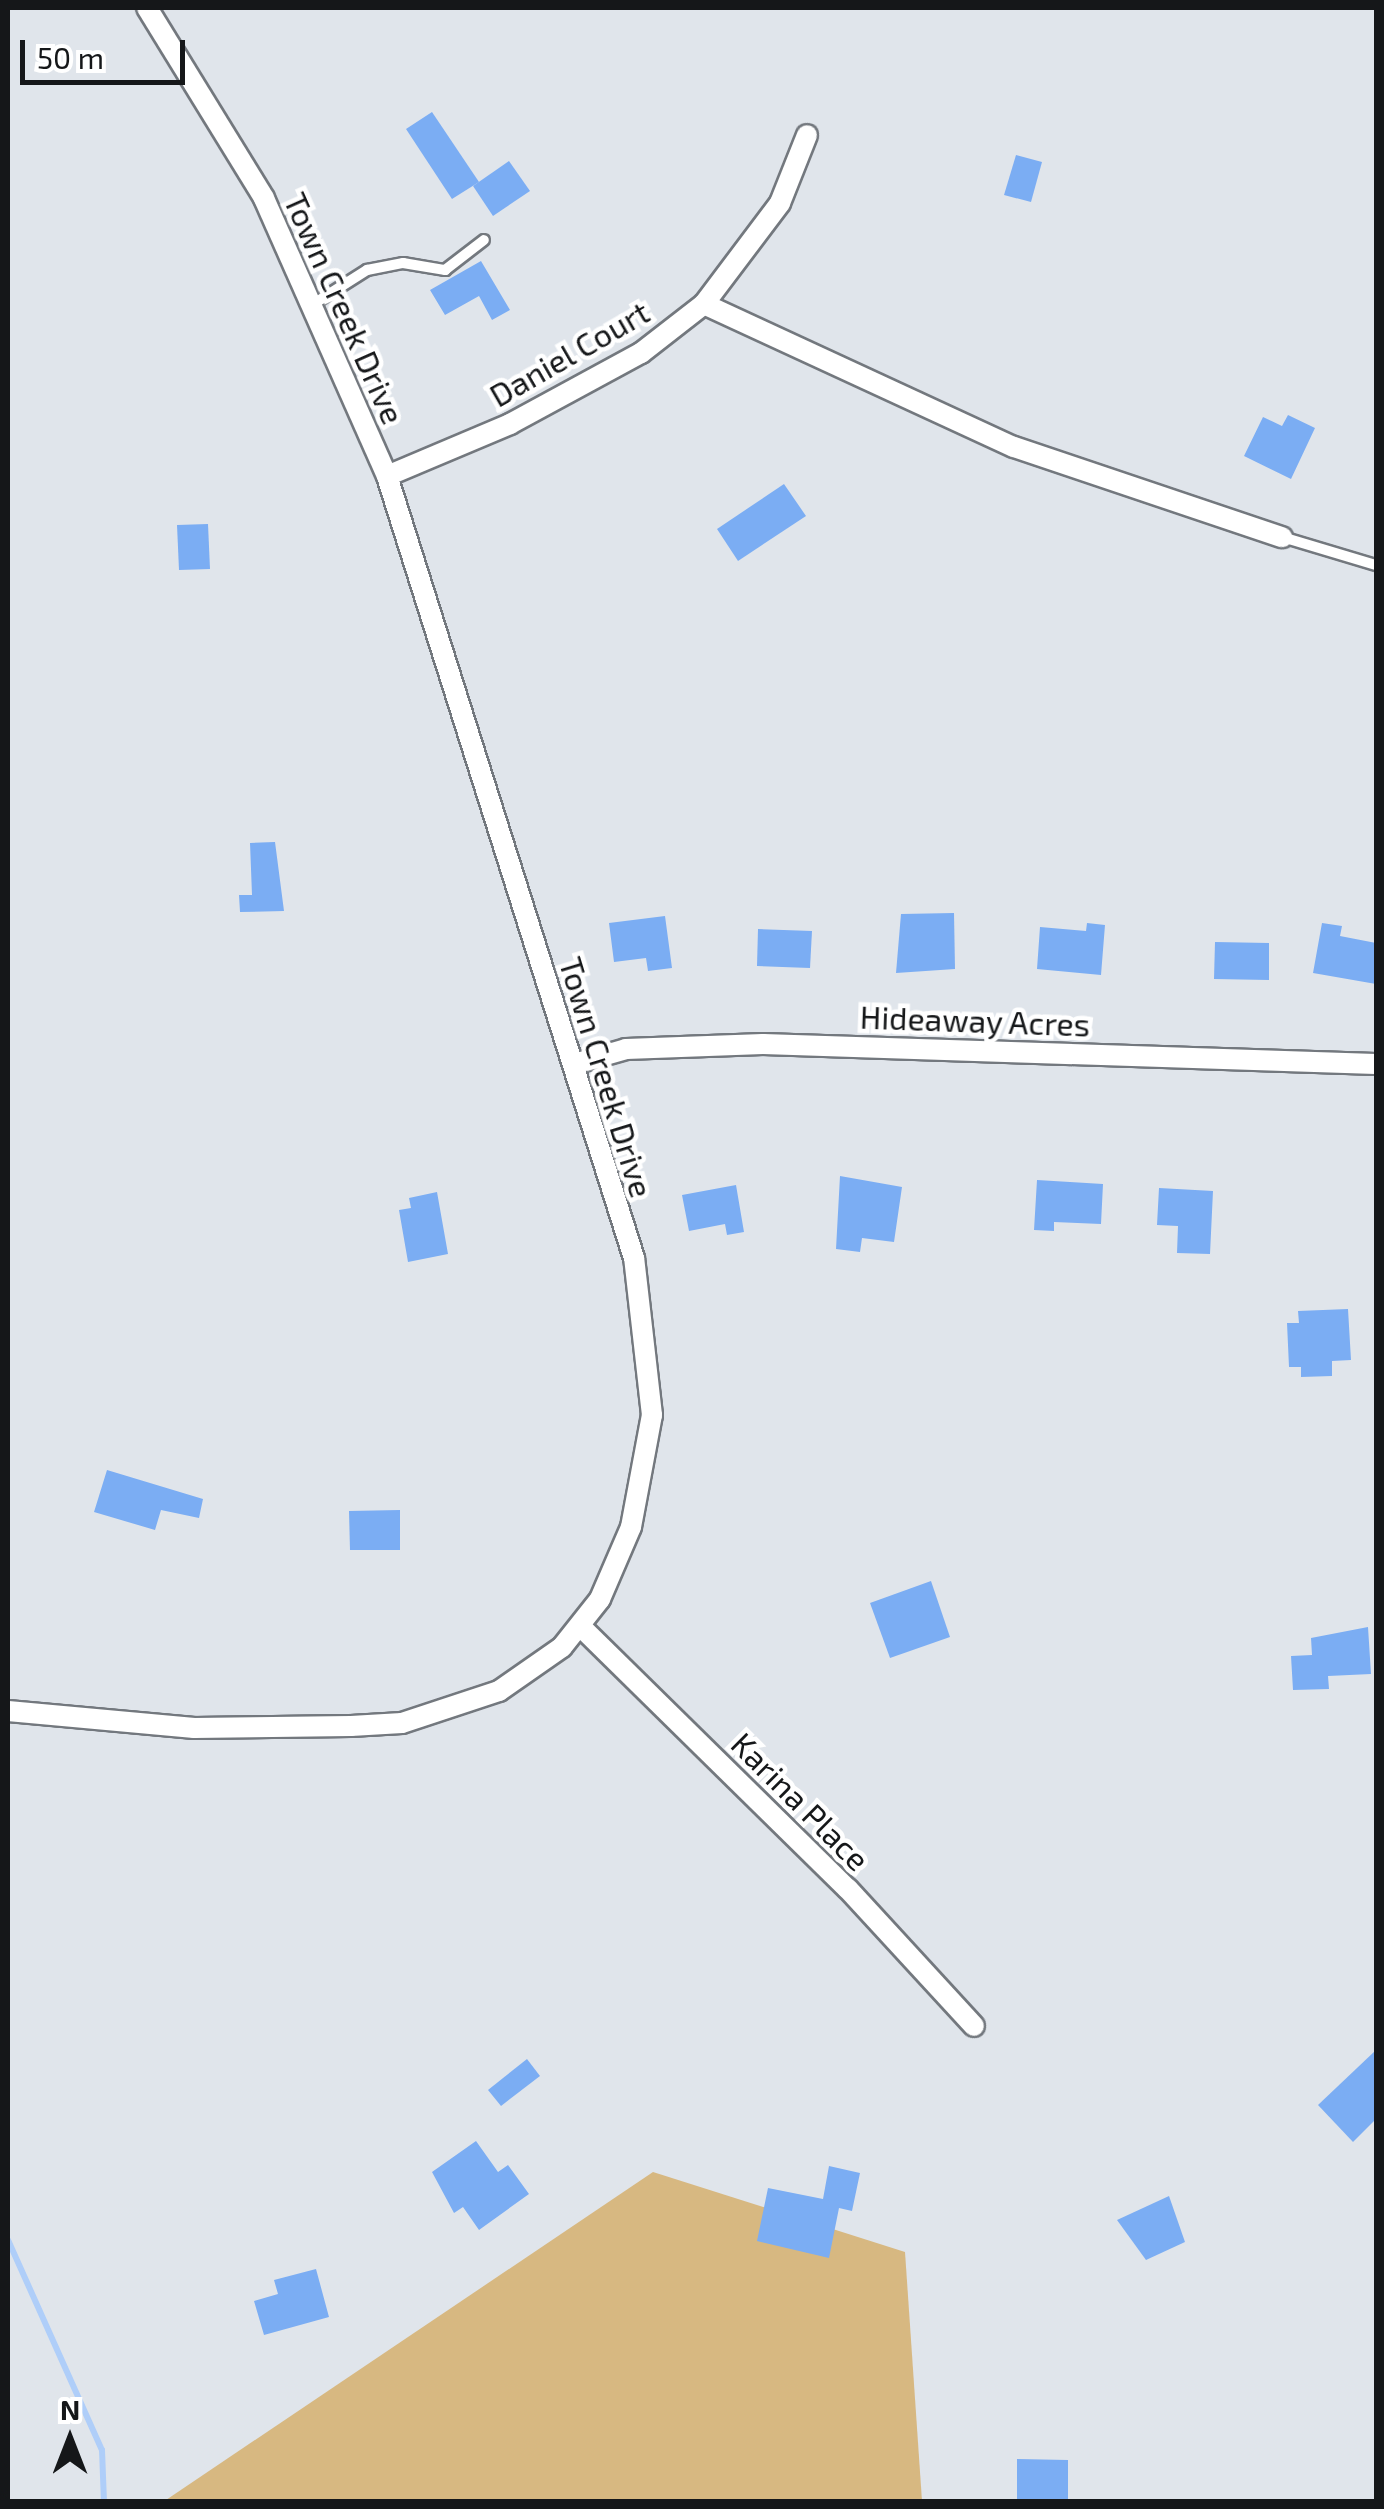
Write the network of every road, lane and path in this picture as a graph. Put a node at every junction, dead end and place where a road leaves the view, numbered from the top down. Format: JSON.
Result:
{"nodes":[{"id":1,"x":147,"y":8,"type":"edge"},
{"id":2,"x":808,"y":135,"type":"dead end"},
{"id":3,"x":484,"y":240,"type":"dead end"},
{"id":4,"x":316,"y":303,"type":"junction"},
{"id":5,"x":704,"y":304,"type":"junction"},
{"id":6,"x":387,"y":476,"type":"junction"},
{"id":7,"x":1282,"y":537,"type":"joint"},
{"id":8,"x":1376,"y":565,"type":"edge"},
{"id":9,"x":574,"y":1064,"type":"junction"},
{"id":10,"x":1376,"y":1064,"type":"edge"},
{"id":11,"x":580,"y":1626,"type":"junction"},
{"id":12,"x":8,"y":1711,"type":"edge"},
{"id":13,"x":974,"y":2026,"type":"dead end"}],
"edges":[{"from":1,"to":4,"type":"street","name":"Town Creek Drive"},
{"from":2,"to":5,"type":"street","name":"Daniel Court"},
{"from":3,"to":4,"type":"lane"},
{"from":4,"to":6,"type":"street","name":"Town Creek Drive"},
{"from":5,"to":6,"type":"street","name":"Daniel Court"},
{"from":5,"to":7,"type":"street"},
{"from":6,"to":9,"type":"street","name":"Town Creek Drive"},
{"from":7,"to":8,"type":"lane"},
{"from":9,"to":10,"type":"street","name":"Hideaway Acres"},
{"from":9,"to":11,"type":"street","name":"Town Creek Drive"},
{"from":11,"to":12,"type":"street","name":"Town Creek Drive"},
{"from":11,"to":13,"type":"street","name":"Karina Place"}]}
